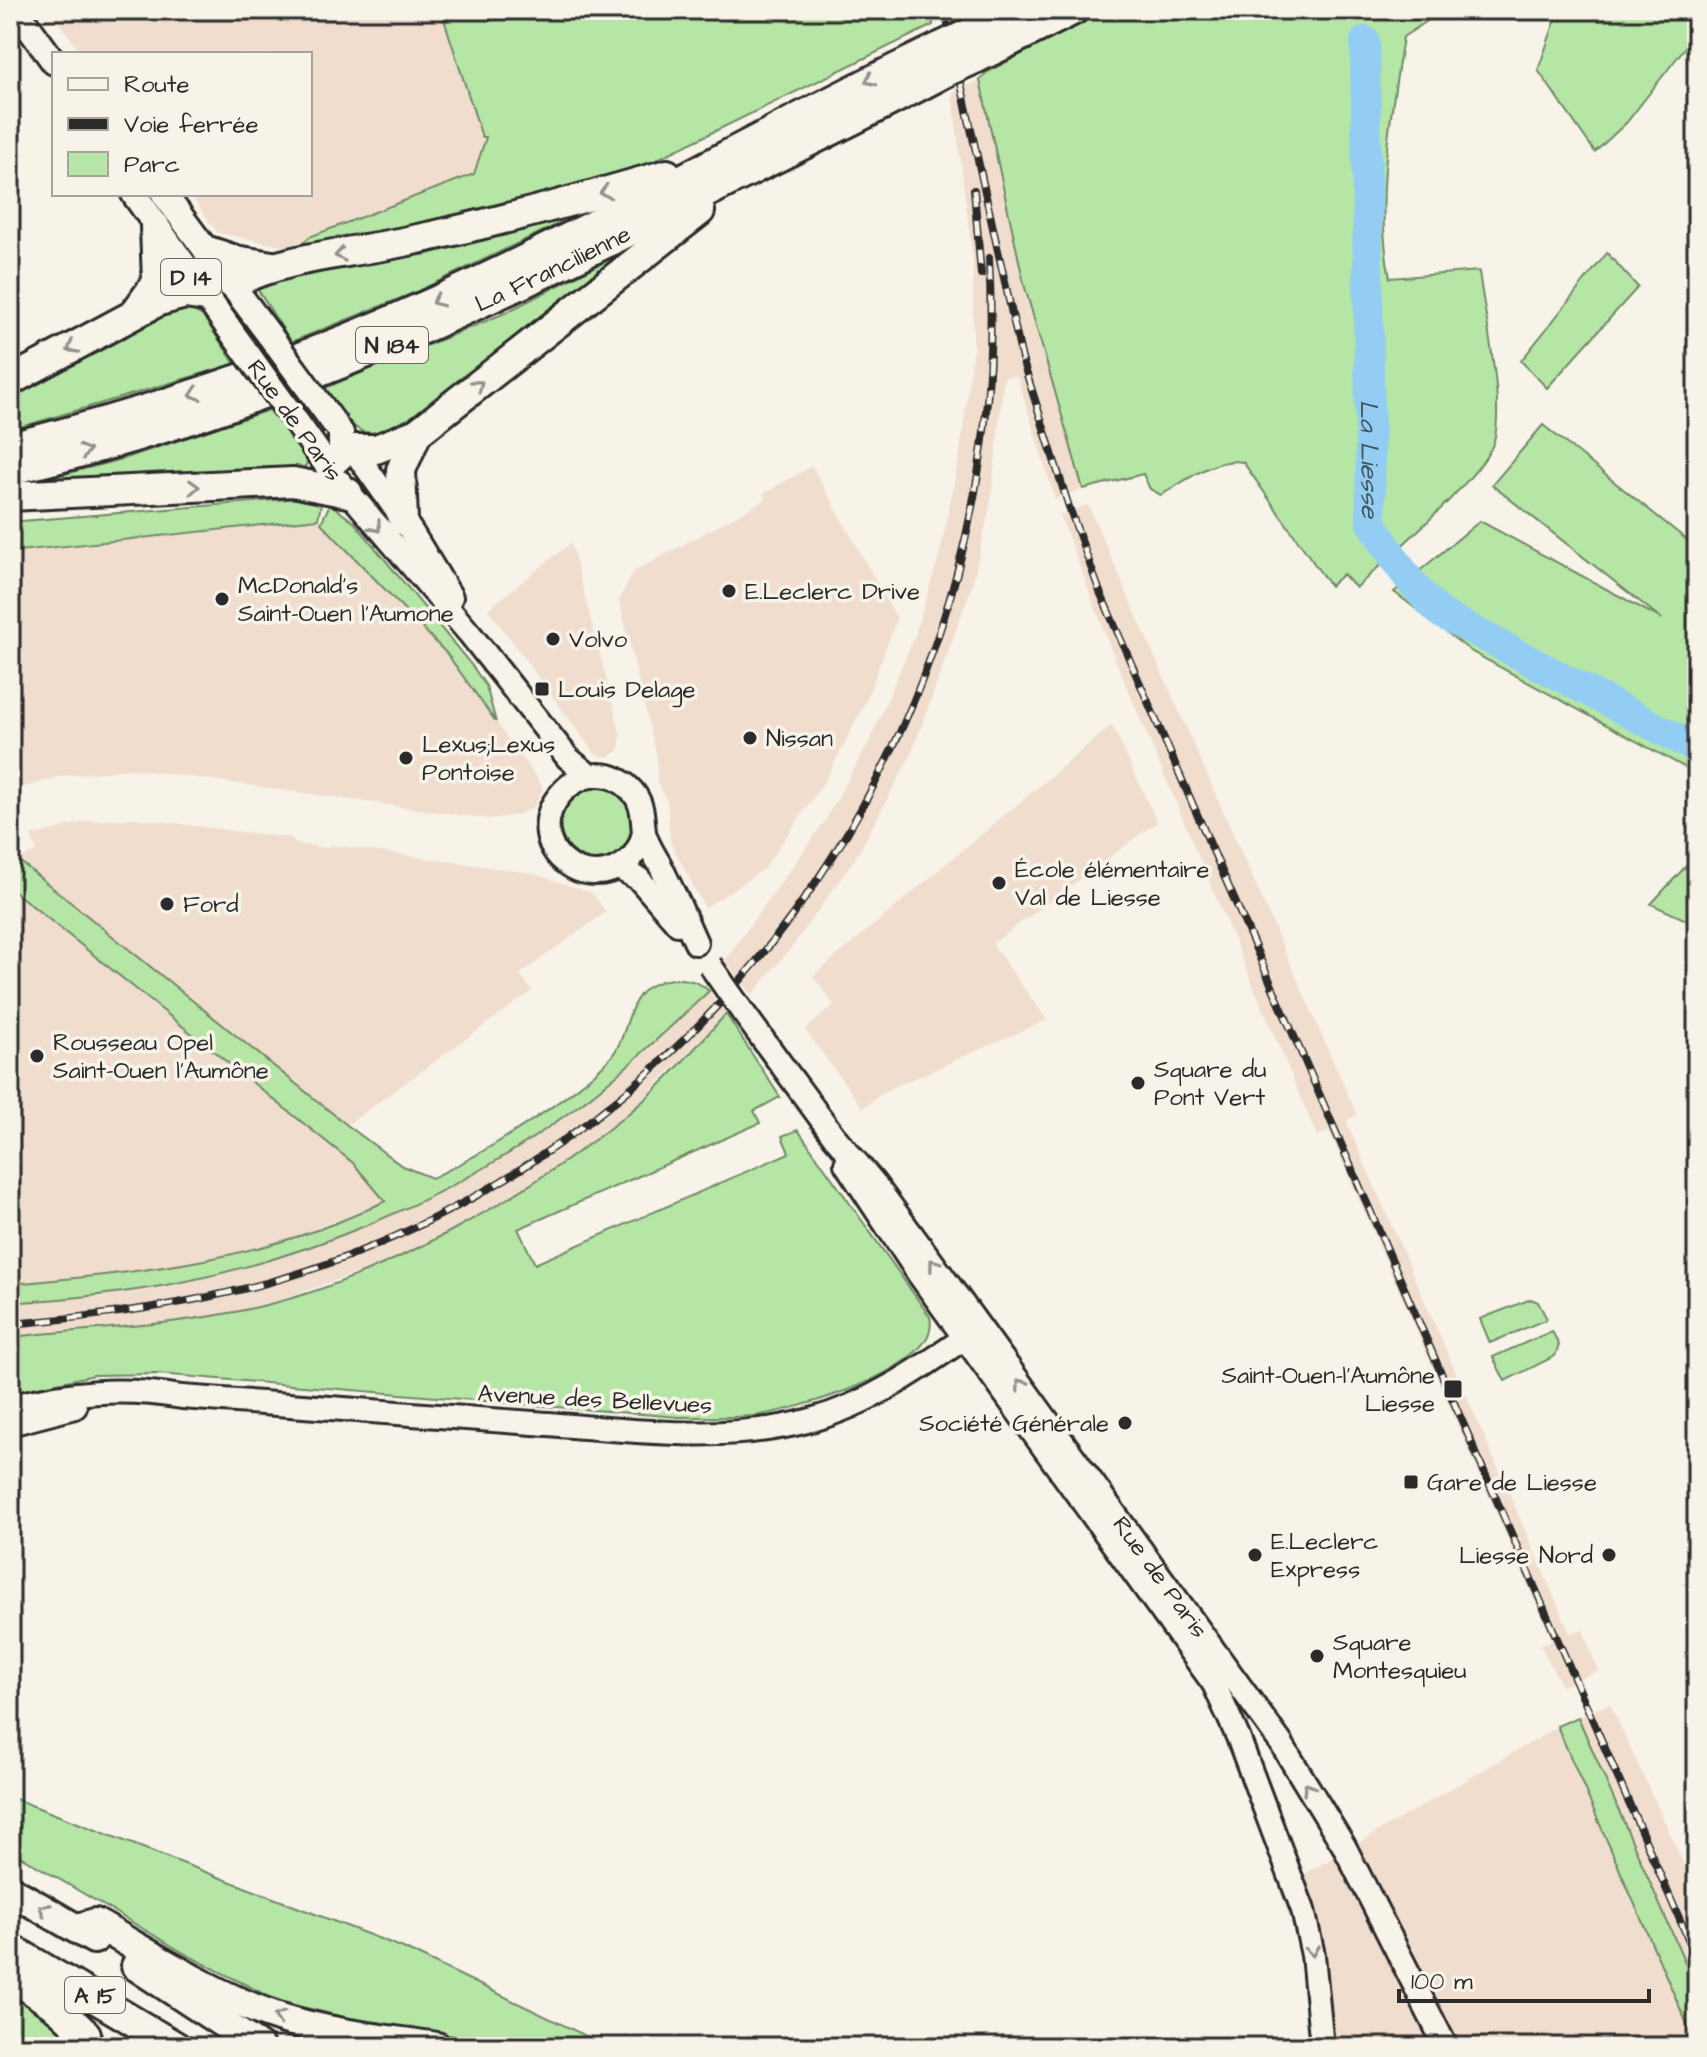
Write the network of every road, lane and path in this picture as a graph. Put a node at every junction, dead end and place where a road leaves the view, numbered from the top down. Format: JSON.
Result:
{"nodes":[{"id":1,"x":1016,"y":10,"type":"edge"},
{"id":2,"x":1074,"y":10,"type":"edge"},
{"id":3,"x":17,"y":11,"type":"edge"},
{"id":4,"x":973,"y":46,"type":"junction"},
{"id":5,"x":52,"y":59,"type":"edge"},
{"id":6,"x":744,"y":162,"type":"junction"},
{"id":7,"x":135,"y":196,"type":"edge"},
{"id":8,"x":166,"y":196,"type":"edge"},
{"id":9,"x":155,"y":226,"type":"junction"},
{"id":10,"x":208,"y":251,"type":"junction"},
{"id":11,"x":273,"y":266,"type":"junction"},
{"id":12,"x":216,"y":297,"type":"junction"},
{"id":13,"x":133,"y":314,"type":"junction"},
{"id":14,"x":250,"y":325,"type":"junction"},
{"id":15,"x":10,"y":381,"type":"edge"},
{"id":16,"x":417,"y":433,"type":"junction"},
{"id":17,"x":332,"y":441,"type":"junction"},
{"id":18,"x":10,"y":447,"type":"edge"},
{"id":19,"x":10,"y":470,"type":"edge"},
{"id":20,"x":293,"y":482,"type":"junction"},
{"id":21,"x":348,"y":493,"type":"junction"},
{"id":22,"x":10,"y":496,"type":"edge"},
{"id":23,"x":403,"y":520,"type":"junction"},
{"id":24,"x":470,"y":634,"type":"junction"},
{"id":25,"x":516,"y":696,"type":"junction"},
{"id":26,"x":590,"y":776,"type":"junction"},
{"id":27,"x":557,"y":795,"type":"junction"},
{"id":28,"x":644,"y":832,"type":"junction"},
{"id":29,"x":619,"y":868,"type":"junction"},
{"id":30,"x":696,"y":943,"type":"junction"},
{"id":31,"x":972,"y":1332,"type":"junction"},
{"id":32,"x":182,"y":1397,"type":"junction"},
{"id":33,"x":10,"y":1407,"type":"edge"},
{"id":34,"x":10,"y":1424,"type":"edge"},
{"id":35,"x":10,"y":1890,"type":"edge"},
{"id":36,"x":78,"y":1928,"type":"junction"},
{"id":37,"x":10,"y":1948,"type":"edge"},
{"id":38,"x":10,"y":1975,"type":"edge"},
{"id":39,"x":86,"y":2034,"type":"dead end"},
{"id":40,"x":177,"y":2047,"type":"edge"},
{"id":41,"x":259,"y":2047,"type":"edge"},
{"id":42,"x":437,"y":2047,"type":"edge"},
{"id":43,"x":1322,"y":2047,"type":"edge"},
{"id":44,"x":1446,"y":2047,"type":"edge"}],
"edges":[{"from":1,"to":4,"type":"highway","name":"La Francilienne","number":"N 184"},
{"from":2,"to":4,"type":"highway","name":"La Francilienne","number":"N 184"},
{"from":3,"to":5,"type":"main road"},
{"from":4,"to":6,"type":"highway","name":"La Francilienne","number":"N 184","bridge":true},
{"from":6,"to":11,"type":"highway","one_way":true},
{"from":16,"to":6,"type":"highway","one_way":true},
{"from":6,"to":18,"type":"highway","name":"La Francilienne","number":"N 184","one_way":true},
{"from":19,"to":6,"type":"highway","name":"La Francilienne","number":"N 184","one_way":true},
{"from":7,"to":9,"type":"main road","name":"Rue de Paris","number":"D 14"},
{"from":8,"to":10,"type":"main road","name":"Rue de Paris","number":"D 14"},
{"from":9,"to":12,"type":"main road","name":"Rue de Paris","number":"D 14"},
{"from":9,"to":13,"type":"highway"},
{"from":10,"to":11,"type":"highway"},
{"from":10,"to":12,"type":"main road","name":"Rue de Paris","number":"D 14"},
{"from":11,"to":12,"type":"highway"},
{"from":12,"to":13,"type":"highway"},
{"from":12,"to":14,"type":"main road","name":"Rue de Paris","number":"D 14"},
{"from":13,"to":15,"type":"highway","one_way":true},
{"from":14,"to":17,"type":"main road","name":"Rue de Paris","number":"D 14","bridge":true},
{"from":14,"to":17,"type":"main road","name":"Rue de Paris","number":"D 14","bridge":true},
{"from":16,"to":17,"type":"highway"},
{"from":16,"to":23,"type":"highway"},
{"from":17,"to":20,"type":"highway"},
{"from":17,"to":21,"type":"main road","name":"Rue de Paris","number":"D 14"},
{"from":17,"to":23,"type":"main road","name":"Rue de Paris","number":"D 14"},
{"from":20,"to":21,"type":"highway"},
{"from":22,"to":20,"type":"highway","one_way":true},
{"from":21,"to":24,"type":"main road","name":"Rue de Paris","number":"D 14","one_way":true},
{"from":23,"to":24,"type":"main road","name":"Rue de Paris","number":"D 14"},
{"from":24,"to":25,"type":"main road","name":"Rue de Paris","number":"D 14"},
{"from":25,"to":26,"type":"main road","name":"Rue de Paris","number":"D 14"},
{"from":25,"to":27,"type":"main road","name":"Rue de Paris","number":"D 14"},
{"from":26,"to":27,"type":"main road"},
{"from":26,"to":28,"type":"main road","name":"Rue de Paris"},
{"from":27,"to":29,"type":"main road","name":"Rue de Paris"},
{"from":28,"to":29,"type":"main road"},
{"from":28,"to":30,"type":"main road","name":"Rue de Paris"},
{"from":29,"to":30,"type":"main road","name":"Rue de Paris"},
{"from":30,"to":31,"type":"main road","name":"Rue de Paris","bridge":true},
{"from":31,"to":32,"type":"main road","name":"Avenue des Bellevues"},
{"from":31,"to":43,"type":"main road","name":"Rue de Paris","one_way":true},
{"from":44,"to":31,"type":"main road","name":"Rue de Paris","one_way":true},
{"from":32,"to":33,"type":"main road","name":"Avenue des Bellevues"},
{"from":32,"to":34,"type":"main road","name":"Avenue des Bellevues"},
{"from":36,"to":35,"type":"highway","number":"A 15","one_way":true},
{"from":36,"to":41,"type":"highway","number":"A 15"},
{"from":42,"to":36,"type":"highway","one_way":true},
{"from":37,"to":40,"type":"highway","number":"A 15"},
{"from":38,"to":39,"type":"highway"}]}
